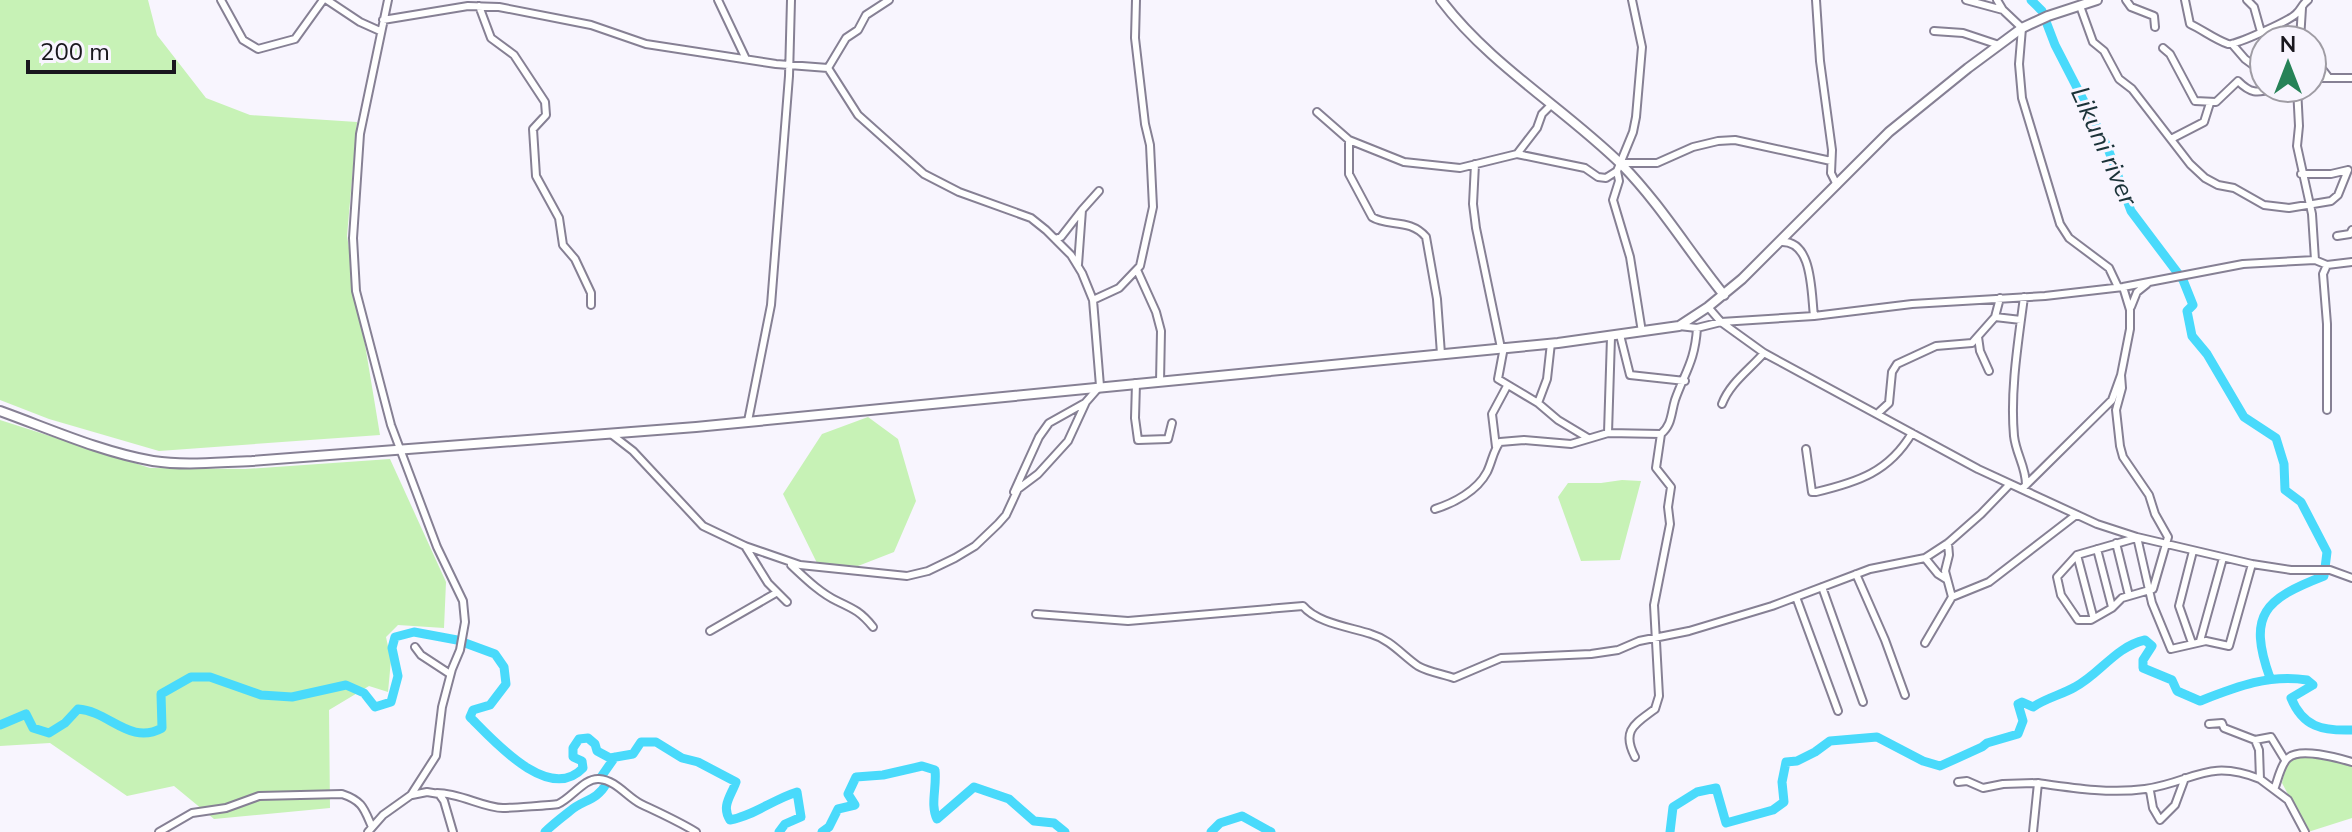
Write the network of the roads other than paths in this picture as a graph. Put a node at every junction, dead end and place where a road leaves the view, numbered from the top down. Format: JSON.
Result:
{"nodes":[{"id":1,"x":221,"y":0,"type":"edge"},
{"id":2,"x":325,"y":0,"type":"edge"},
{"id":3,"x":388,"y":0,"type":"edge"},
{"id":4,"x":718,"y":0,"type":"edge"},
{"id":5,"x":791,"y":0,"type":"edge"},
{"id":6,"x":889,"y":0,"type":"edge"},
{"id":7,"x":1136,"y":0,"type":"edge"},
{"id":8,"x":1441,"y":0,"type":"edge"},
{"id":9,"x":1632,"y":0,"type":"edge"},
{"id":10,"x":1816,"y":0,"type":"edge"},
{"id":11,"x":1966,"y":0,"type":"edge"},
{"id":12,"x":1997,"y":0,"type":"edge"},
{"id":13,"x":2126,"y":0,"type":"edge"},
{"id":14,"x":2185,"y":0,"type":"edge"},
{"id":15,"x":2247,"y":0,"type":"edge"},
{"id":16,"x":2304,"y":1,"type":"edge"},
{"id":17,"x":2087,"y":2,"type":"edge"},
{"id":18,"x":479,"y":6,"type":"junction"},
{"id":19,"x":2003,"y":10,"type":"junction"},
{"id":20,"x":383,"y":20,"type":"junction"},
{"id":21,"x":2259,"y":24,"type":"edge"},
{"id":22,"x":2276,"y":24,"type":"edge"},
{"id":23,"x":2302,"y":24,"type":"edge"},
{"id":24,"x":2155,"y":27,"type":"dead end"},
{"id":25,"x":2022,"y":28,"type":"junction"},
{"id":26,"x":380,"y":31,"type":"junction"},
{"id":27,"x":1934,"y":31,"type":"dead end"},
{"id":28,"x":2248,"y":37,"type":"edge"},
{"id":29,"x":2232,"y":44,"type":"junction"},
{"id":30,"x":1999,"y":45,"type":"junction"},
{"id":31,"x":2163,"y":48,"type":"dead end"},
{"id":32,"x":746,"y":59,"type":"junction"},
{"id":33,"x":2248,"y":61,"type":"edge"},
{"id":34,"x":789,"y":65,"type":"junction"},
{"id":35,"x":828,"y":68,"type":"junction"},
{"id":36,"x":2329,"y":78,"type":"edge"},
{"id":37,"x":2352,"y":78,"type":"edge"},
{"id":38,"x":2248,"y":89,"type":"edge"},
{"id":39,"x":2210,"y":103,"type":"junction"},
{"id":40,"x":2298,"y":104,"type":"edge"},
{"id":41,"x":1551,"y":105,"type":"junction"},
{"id":42,"x":1317,"y":112,"type":"dead end"},
{"id":43,"x":2171,"y":139,"type":"junction"},
{"id":44,"x":1349,"y":140,"type":"junction"},
{"id":45,"x":1517,"y":154,"type":"junction"},
{"id":46,"x":1831,"y":161,"type":"junction"},
{"id":47,"x":1475,"y":164,"type":"junction"},
{"id":48,"x":1619,"y":167,"type":"junction"},
{"id":49,"x":2350,"y":170,"type":"edge"},
{"id":50,"x":2301,"y":174,"type":"junction"},
{"id":51,"x":1837,"y":185,"type":"junction"},
{"id":52,"x":1099,"y":191,"type":"dead end"},
{"id":53,"x":2311,"y":206,"type":"junction"},
{"id":54,"x":1082,"y":210,"type":"junction"},
{"id":55,"x":2352,"y":230,"type":"edge"},
{"id":56,"x":2337,"y":236,"type":"dead end"},
{"id":57,"x":1055,"y":239,"type":"junction"},
{"id":58,"x":1780,"y":242,"type":"junction"},
{"id":59,"x":2315,"y":260,"type":"junction"},
{"id":60,"x":2352,"y":262,"type":"edge"},
{"id":61,"x":1078,"y":265,"type":"junction"},
{"id":62,"x":2327,"y":265,"type":"junction"},
{"id":63,"x":1137,"y":270,"type":"junction"},
{"id":64,"x":2151,"y":281,"type":"junction"},
{"id":65,"x":2121,"y":287,"type":"junction"},
{"id":66,"x":1724,"y":295,"type":"junction"},
{"id":67,"x":2024,"y":297,"type":"junction"},
{"id":68,"x":2000,"y":298,"type":"junction"},
{"id":69,"x":1093,"y":300,"type":"junction"},
{"id":70,"x":591,"y":305,"type":"dead end"},
{"id":71,"x":1708,"y":307,"type":"junction"},
{"id":72,"x":2130,"y":310,"type":"junction"},
{"id":73,"x":1814,"y":316,"type":"junction"},
{"id":74,"x":1995,"y":317,"type":"junction"},
{"id":75,"x":2021,"y":320,"type":"junction"},
{"id":76,"x":1721,"y":322,"type":"junction"},
{"id":77,"x":1679,"y":326,"type":"junction"},
{"id":78,"x":1697,"y":328,"type":"junction"},
{"id":79,"x":1642,"y":332,"type":"junction"},
{"id":80,"x":1615,"y":336,"type":"junction"},
{"id":81,"x":1978,"y":337,"type":"junction"},
{"id":82,"x":1551,"y":343,"type":"junction"},
{"id":83,"x":1503,"y":348,"type":"junction"},
{"id":84,"x":1764,"y":353,"type":"junction"},
{"id":85,"x":1441,"y":354,"type":"junction"},
{"id":86,"x":1989,"y":371,"type":"dead end"},
{"id":87,"x":2121,"y":375,"type":"junction"},
{"id":88,"x":1685,"y":381,"type":"junction"},
{"id":89,"x":1160,"y":382,"type":"junction"},
{"id":90,"x":1136,"y":383,"type":"junction"},
{"id":91,"x":1100,"y":386,"type":"junction"},
{"id":92,"x":1507,"y":386,"type":"junction"},
{"id":93,"x":1086,"y":402,"type":"junction"},
{"id":94,"x":1538,"y":403,"type":"junction"},
{"id":95,"x":1722,"y":404,"type":"dead end"},
{"id":96,"x":2327,"y":410,"type":"dead end"},
{"id":97,"x":0,"y":411,"type":"edge"},
{"id":98,"x":1877,"y":414,"type":"junction"},
{"id":99,"x":748,"y":421,"type":"junction"},
{"id":100,"x":1172,"y":423,"type":"dead end"},
{"id":101,"x":1608,"y":433,"type":"junction"},
{"id":102,"x":1912,"y":433,"type":"junction"},
{"id":103,"x":611,"y":434,"type":"junction"},
{"id":104,"x":1661,"y":434,"type":"junction"},
{"id":105,"x":1588,"y":438,"type":"junction"},
{"id":106,"x":1496,"y":447,"type":"junction"},
{"id":107,"x":400,"y":449,"type":"junction"},
{"id":108,"x":1806,"y":449,"type":"dead end"},
{"id":109,"x":2010,"y":484,"type":"junction"},
{"id":110,"x":2024,"y":487,"type":"junction"},
{"id":111,"x":1013,"y":496,"type":"junction"},
{"id":112,"x":1435,"y":509,"type":"dead end"},
{"id":113,"x":2076,"y":515,"type":"junction"},
{"id":114,"x":2136,"y":538,"type":"junction"},
{"id":115,"x":1948,"y":543,"type":"junction"},
{"id":116,"x":2116,"y":543,"type":"junction"},
{"id":117,"x":2166,"y":544,"type":"junction"},
{"id":118,"x":745,"y":546,"type":"junction"},
{"id":119,"x":2097,"y":549,"type":"junction"},
{"id":120,"x":2193,"y":551,"type":"junction"},
{"id":121,"x":2077,"y":555,"type":"junction"},
{"id":122,"x":1925,"y":558,"type":"junction"},
{"id":123,"x":2223,"y":558,"type":"junction"},
{"id":124,"x":789,"y":562,"type":"junction"},
{"id":125,"x":2252,"y":564,"type":"junction"},
{"id":126,"x":1856,"y":574,"type":"junction"},
{"id":127,"x":2352,"y":578,"type":"edge"},
{"id":128,"x":1946,"y":579,"type":"junction"},
{"id":129,"x":1822,"y":587,"type":"junction"},
{"id":130,"x":2150,"y":592,"type":"junction"},
{"id":131,"x":776,"y":593,"type":"junction"},
{"id":132,"x":2129,"y":596,"type":"junction"},
{"id":133,"x":1796,"y":597,"type":"junction"},
{"id":134,"x":1952,"y":597,"type":"junction"},
{"id":135,"x":787,"y":602,"type":"dead end"},
{"id":136,"x":2112,"y":608,"type":"junction"},
{"id":137,"x":1036,"y":614,"type":"dead end"},
{"id":138,"x":2093,"y":616,"type":"junction"},
{"id":139,"x":873,"y":627,"type":"dead end"},
{"id":140,"x":710,"y":631,"type":"dead end"},
{"id":141,"x":1656,"y":637,"type":"junction"},
{"id":142,"x":2200,"y":641,"type":"junction"},
{"id":143,"x":1925,"y":643,"type":"dead end"},
{"id":144,"x":2192,"y":643,"type":"junction"},
{"id":145,"x":415,"y":647,"type":"dead end"},
{"id":146,"x":450,"y":674,"type":"junction"},
{"id":147,"x":1905,"y":695,"type":"dead end"},
{"id":148,"x":1863,"y":702,"type":"dead end"},
{"id":149,"x":1838,"y":711,"type":"dead end"},
{"id":150,"x":2209,"y":724,"type":"dead end"},
{"id":151,"x":2255,"y":740,"type":"junction"},
{"id":152,"x":1635,"y":757,"type":"dead end"},
{"id":153,"x":2285,"y":760,"type":"junction"},
{"id":154,"x":2352,"y":762,"type":"edge"},
{"id":155,"x":2185,"y":778,"type":"junction"},
{"id":156,"x":2262,"y":780,"type":"junction"},
{"id":157,"x":1958,"y":782,"type":"dead end"},
{"id":158,"x":2038,"y":783,"type":"junction"},
{"id":159,"x":2275,"y":787,"type":"junction"},
{"id":160,"x":2147,"y":789,"type":"junction"},
{"id":161,"x":2255,"y":790,"type":"dead end"},
{"id":162,"x":437,"y":793,"type":"junction"},
{"id":163,"x":411,"y":795,"type":"junction"},
{"id":164,"x":370,"y":830,"type":"edge"},
{"id":165,"x":159,"y":832,"type":"edge"},
{"id":166,"x":453,"y":832,"type":"edge"},
{"id":167,"x":696,"y":832,"type":"edge"},
{"id":168,"x":2033,"y":832,"type":"edge"},
{"id":169,"x":2305,"y":832,"type":"edge"}],
"edges":[{"from":1,"to":2,"type":"street"},
{"from":2,"to":26,"type":"street"},
{"from":3,"to":20,"type":"street"},
{"from":4,"to":32,"type":"street"},
{"from":5,"to":34,"type":"street"},
{"from":6,"to":35,"type":"street"},
{"from":7,"to":63,"type":"street"},
{"from":8,"to":41,"type":"street"},
{"from":9,"to":48,"type":"street"},
{"from":10,"to":46,"type":"street"},
{"from":11,"to":19,"type":"street"},
{"from":12,"to":19,"type":"street"},
{"from":13,"to":24,"type":"street"},
{"from":14,"to":29,"type":"street"},
{"from":15,"to":21,"type":"street"},
{"from":16,"to":22,"type":"street"},
{"from":16,"to":23,"type":"street"},
{"from":17,"to":25,"type":"street"},
{"from":17,"to":43,"type":"street"},
{"from":18,"to":20,"type":"street"},
{"from":18,"to":32,"type":"street"},
{"from":18,"to":70,"type":"street"},
{"from":19,"to":25,"type":"street"},
{"from":20,"to":26,"type":"street"},
{"from":25,"to":30,"type":"street"},
{"from":25,"to":65,"type":"street"},
{"from":26,"to":107,"type":"street"},
{"from":27,"to":30,"type":"street"},
{"from":28,"to":29,"type":"street"},
{"from":29,"to":33,"type":"street"},
{"from":30,"to":51,"type":"street"},
{"from":31,"to":39,"type":"street"},
{"from":32,"to":34,"type":"street"},
{"from":34,"to":35,"type":"street"},
{"from":34,"to":99,"type":"street"},
{"from":35,"to":57,"type":"street"},
{"from":36,"to":37,"type":"street"},
{"from":38,"to":39,"type":"street"},
{"from":39,"to":43,"type":"street"},
{"from":40,"to":50,"type":"street"},
{"from":41,"to":45,"type":"street"},
{"from":41,"to":48,"type":"street"},
{"from":42,"to":44,"type":"street"},
{"from":43,"to":53,"type":"street"},
{"from":44,"to":47,"type":"street"},
{"from":44,"to":85,"type":"street"},
{"from":45,"to":47,"type":"street"},
{"from":45,"to":48,"type":"street"},
{"from":46,"to":48,"type":"street"},
{"from":46,"to":51,"type":"street"},
{"from":47,"to":83,"type":"street"},
{"from":48,"to":66,"type":"street"},
{"from":48,"to":79,"type":"street"},
{"from":49,"to":50,"type":"street"},
{"from":49,"to":53,"type":"street"},
{"from":50,"to":53,"type":"street"},
{"from":51,"to":58,"type":"street"},
{"from":52,"to":54,"type":"street"},
{"from":53,"to":59,"type":"street"},
{"from":54,"to":57,"type":"street"},
{"from":54,"to":61,"type":"street"},
{"from":55,"to":56,"type":"street"},
{"from":57,"to":61,"type":"street"},
{"from":58,"to":66,"type":"street"},
{"from":58,"to":73,"type":"street"},
{"from":59,"to":62,"type":"street"},
{"from":59,"to":64,"type":"street"},
{"from":60,"to":62,"type":"street"},
{"from":61,"to":69,"type":"street"},
{"from":62,"to":96,"type":"street"},
{"from":63,"to":69,"type":"street"},
{"from":63,"to":89,"type":"street"},
{"from":64,"to":65,"type":"street"},
{"from":64,"to":72,"type":"street"},
{"from":65,"to":67,"type":"street"},
{"from":65,"to":72,"type":"street"},
{"from":66,"to":71,"type":"street"},
{"from":67,"to":68,"type":"street"},
{"from":67,"to":75,"type":"street"},
{"from":68,"to":73,"type":"street"},
{"from":68,"to":74,"type":"street"},
{"from":69,"to":91,"type":"street"},
{"from":71,"to":76,"type":"street"},
{"from":71,"to":77,"type":"street"},
{"from":72,"to":87,"type":"street"},
{"from":73,"to":76,"type":"street"},
{"from":74,"to":75,"type":"street"},
{"from":74,"to":81,"type":"street"},
{"from":75,"to":110,"type":"street"},
{"from":76,"to":78,"type":"street"},
{"from":76,"to":84,"type":"street"},
{"from":77,"to":78,"type":"street"},
{"from":77,"to":79,"type":"street"},
{"from":78,"to":88,"type":"street"},
{"from":79,"to":80,"type":"street"},
{"from":80,"to":82,"type":"street"},
{"from":80,"to":88,"type":"street"},
{"from":80,"to":101,"type":"street"},
{"from":81,"to":86,"type":"street"},
{"from":81,"to":98,"type":"street"},
{"from":82,"to":83,"type":"street"},
{"from":82,"to":94,"type":"street"},
{"from":83,"to":85,"type":"street"},
{"from":83,"to":92,"type":"street"},
{"from":84,"to":95,"type":"street"},
{"from":84,"to":98,"type":"street"},
{"from":85,"to":89,"type":"street"},
{"from":87,"to":110,"type":"street"},
{"from":87,"to":117,"type":"street"},
{"from":88,"to":104,"type":"street"},
{"from":89,"to":90,"type":"street"},
{"from":90,"to":91,"type":"street"},
{"from":90,"to":100,"type":"street"},
{"from":91,"to":93,"type":"street"},
{"from":91,"to":99,"type":"street"},
{"from":92,"to":94,"type":"street"},
{"from":92,"to":106,"type":"street"},
{"from":93,"to":111,"type":"street"},
{"from":93,"to":111,"type":"street"},
{"from":94,"to":105,"type":"street"},
{"from":97,"to":107,"type":"street"},
{"from":98,"to":102,"type":"street"},
{"from":99,"to":103,"type":"street"},
{"from":101,"to":104,"type":"street"},
{"from":101,"to":105,"type":"street"},
{"from":102,"to":108,"type":"street"},
{"from":102,"to":109,"type":"street"},
{"from":103,"to":107,"type":"street"},
{"from":103,"to":118,"type":"street"},
{"from":104,"to":141,"type":"street"},
{"from":105,"to":106,"type":"street"},
{"from":106,"to":112,"type":"street"},
{"from":107,"to":146,"type":"street"},
{"from":109,"to":110,"type":"street"},
{"from":109,"to":115,"type":"street"},
{"from":110,"to":113,"type":"street"},
{"from":111,"to":124,"type":"street"},
{"from":113,"to":114,"type":"street"},
{"from":113,"to":134,"type":"street"},
{"from":114,"to":116,"type":"street"},
{"from":114,"to":117,"type":"street"},
{"from":114,"to":130,"type":"street"},
{"from":115,"to":122,"type":"street"},
{"from":115,"to":128,"type":"street"},
{"from":116,"to":119,"type":"street"},
{"from":116,"to":132,"type":"street"},
{"from":117,"to":120,"type":"street"},
{"from":117,"to":130,"type":"street"},
{"from":118,"to":124,"type":"street"},
{"from":118,"to":131,"type":"street"},
{"from":119,"to":121,"type":"street"},
{"from":119,"to":136,"type":"street"},
{"from":120,"to":123,"type":"street"},
{"from":120,"to":144,"type":"street"},
{"from":121,"to":138,"type":"street"},
{"from":121,"to":138,"type":"street"},
{"from":122,"to":126,"type":"street"},
{"from":122,"to":128,"type":"street"},
{"from":123,"to":125,"type":"street"},
{"from":123,"to":142,"type":"street"},
{"from":124,"to":139,"type":"street"},
{"from":125,"to":127,"type":"street"},
{"from":125,"to":142,"type":"street"},
{"from":126,"to":129,"type":"street"},
{"from":126,"to":147,"type":"street"},
{"from":128,"to":134,"type":"street"},
{"from":129,"to":133,"type":"street"},
{"from":129,"to":148,"type":"street"},
{"from":130,"to":132,"type":"street"},
{"from":130,"to":144,"type":"street"},
{"from":131,"to":135,"type":"street"},
{"from":131,"to":140,"type":"street"},
{"from":132,"to":136,"type":"street"},
{"from":133,"to":141,"type":"street"},
{"from":133,"to":149,"type":"street"},
{"from":134,"to":143,"type":"street"},
{"from":136,"to":138,"type":"street"},
{"from":137,"to":141,"type":"street"},
{"from":141,"to":152,"type":"street"},
{"from":142,"to":144,"type":"street"},
{"from":145,"to":146,"type":"street"},
{"from":146,"to":163,"type":"street"},
{"from":150,"to":151,"type":"street"},
{"from":151,"to":153,"type":"street"},
{"from":151,"to":156,"type":"street"},
{"from":153,"to":154,"type":"street"},
{"from":153,"to":159,"type":"street"},
{"from":155,"to":156,"type":"street"},
{"from":155,"to":160,"type":"street"},
{"from":155,"to":160,"type":"street"},
{"from":156,"to":159,"type":"street"},
{"from":156,"to":161,"type":"street"},
{"from":157,"to":158,"type":"street"},
{"from":158,"to":160,"type":"street"},
{"from":158,"to":168,"type":"street"},
{"from":159,"to":169,"type":"street"},
{"from":162,"to":163,"type":"street"},
{"from":162,"to":166,"type":"street"},
{"from":162,"to":167,"type":"street"},
{"from":163,"to":164,"type":"street"},
{"from":164,"to":165,"type":"street"}]}
